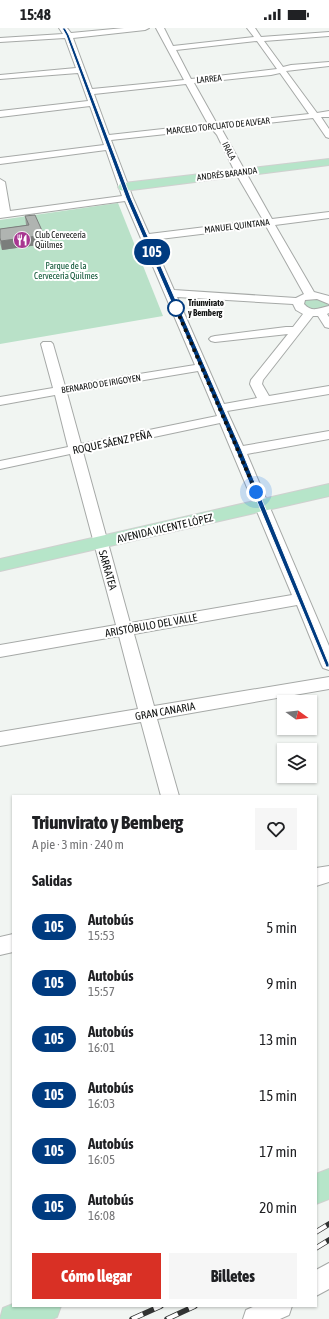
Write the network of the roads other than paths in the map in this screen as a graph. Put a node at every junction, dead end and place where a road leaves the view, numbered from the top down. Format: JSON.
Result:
{"nodes":[{"id":1,"x":144,"y":28,"type":"edge"},
{"id":2,"x":160,"y":28,"type":"edge"},
{"id":3,"x":251,"y":28,"type":"edge"},
{"id":4,"x":66,"y":32,"type":"edge"},
{"id":5,"x":329,"y":34,"type":"edge"},
{"id":6,"x":259,"y":39,"type":"junction"},
{"id":7,"x":0,"y":40,"type":"edge"},
{"id":8,"x":172,"y":48,"type":"junction"},
{"id":9,"x":329,"y":64,"type":"edge"},
{"id":10,"x":80,"y":70,"type":"junction"},
{"id":11,"x":282,"y":70,"type":"junction"},
{"id":12,"x":0,"y":77,"type":"edge"},
{"id":13,"x":188,"y":82,"type":"junction"},
{"id":14,"x":89,"y":92,"type":"junction"},
{"id":15,"x":93,"y":103,"type":"junction"},
{"id":16,"x":0,"y":114,"type":"edge"},
{"id":17,"x":329,"y":114,"type":"edge"},
{"id":18,"x":314,"y":115,"type":"junction"},
{"id":19,"x":214,"y":126,"type":"junction"},
{"id":20,"x":329,"y":135,"type":"edge"},
{"id":21,"x":108,"y":143,"type":"junction"},
{"id":22,"x":0,"y":161,"type":"edge"},
{"id":23,"x":329,"y":162,"type":"edge"},
{"id":24,"x":240,"y":172,"type":"junction"},
{"id":25,"x":0,"y":182,"type":"edge"},
{"id":26,"x":124,"y":186,"type":"junction"},
{"id":27,"x":128,"y":198,"type":"junction"},
{"id":28,"x":3,"y":215,"type":"edge"},
{"id":29,"x":329,"y":215,"type":"edge"},
{"id":30,"x":270,"y":222,"type":"junction"},
{"id":31,"x":146,"y":238,"type":"junction"},
{"id":32,"x":170,"y":293,"type":"junction"},
{"id":33,"x":322,"y":296,"type":"edge"},
{"id":34,"x":298,"y":301,"type":"junction"},
{"id":35,"x":320,"y":312,"type":"edge"},
{"id":36,"x":329,"y":326,"type":"edge"},
{"id":37,"x":295,"y":331,"type":"junction"},
{"id":38,"x":215,"y":339,"type":"dead end"},
{"id":39,"x":47,"y":344,"type":"dead end"},
{"id":40,"x":202,"y":367,"type":"junction"},
{"id":41,"x":329,"y":390,"type":"edge"},
{"id":42,"x":59,"y":391,"type":"junction"},
{"id":43,"x":0,"y":401,"type":"edge"},
{"id":44,"x":265,"y":401,"type":"junction"},
{"id":45,"x":222,"y":413,"type":"junction"},
{"id":46,"x":329,"y":435,"type":"edge"},
{"id":47,"x":75,"y":450,"type":"junction"},
{"id":48,"x":239,"y":451,"type":"junction"},
{"id":49,"x":0,"y":465,"type":"edge"},
{"id":50,"x":329,"y":490,"type":"edge"},
{"id":51,"x":261,"y":505,"type":"junction"},
{"id":52,"x":100,"y":543,"type":"junction"},
{"id":53,"x":0,"y":566,"type":"edge"},
{"id":54,"x":302,"y":599,"type":"junction"},
{"id":55,"x":125,"y":630,"type":"junction"},
{"id":56,"x":0,"y":651,"type":"edge"},
{"id":57,"x":329,"y":664,"type":"edge"},
{"id":58,"x":329,"y":683,"type":"edge"},
{"id":59,"x":148,"y":714,"type":"junction"},
{"id":60,"x":0,"y":739,"type":"edge"},
{"id":61,"x":170,"y":795,"type":"edge"},
{"id":62,"x":329,"y":874,"type":"edge"},
{"id":63,"x":317,"y":877,"type":"edge"},
{"id":64,"x":12,"y":943,"type":"edge"},
{"id":65,"x":0,"y":946,"type":"edge"},
{"id":66,"x":329,"y":1183,"type":"edge"},
{"id":67,"x":317,"y":1189,"type":"edge"},
{"id":68,"x":329,"y":1276,"type":"edge"},
{"id":69,"x":317,"y":1283,"type":"edge"},
{"id":70,"x":44,"y":1307,"type":"edge"},
{"id":71,"x":14,"y":1319,"type":"edge"}],
"edges":[{"from":1,"to":4,"type":"street"},
{"from":2,"to":8,"type":"street","name":"IRALA"},
{"from":3,"to":6,"type":"street"},
{"from":4,"to":7,"type":"street"},
{"from":4,"to":10,"type":"street"},
{"from":5,"to":6,"type":"street"},
{"from":6,"to":8,"type":"street"},
{"from":6,"to":11,"type":"street"},
{"from":8,"to":13,"type":"street","name":"IRALA"},
{"from":9,"to":11,"type":"street","name":"LARREA"},
{"from":10,"to":12,"type":"street"},
{"from":10,"to":14,"type":"street"},
{"from":11,"to":13,"type":"street","name":"LARREA"},
{"from":11,"to":18,"type":"street"},
{"from":13,"to":14,"type":"street","name":"LARREA"},
{"from":13,"to":19,"type":"street","name":"IRALA"},
{"from":14,"to":15,"type":"street"},
{"from":15,"to":16,"type":"street"},
{"from":15,"to":21,"type":"street"},
{"from":17,"to":18,"type":"street","name":"MARCELO TORCUATO DE ALVEAR"},
{"from":18,"to":19,"type":"street","name":"MARCELO TORCUATO DE ALVEAR"},
{"from":18,"to":20,"type":"street"},
{"from":19,"to":21,"type":"street","name":"MARCELO TORCUATO DE ALVEAR"},
{"from":19,"to":24,"type":"street","name":"IRALA"},
{"from":21,"to":22,"type":"street","name":"MARCELO TORCUATO DE ALVEAR"},
{"from":21,"to":26,"type":"street"},
{"from":23,"to":24,"type":"main road","name":"ANDRÉS BARANDA"},
{"from":24,"to":26,"type":"main road","name":"ANDRÉS BARANDA"},
{"from":24,"to":30,"type":"street","name":"IRALA"},
{"from":25,"to":28,"type":"street"},
{"from":26,"to":27,"type":"street"},
{"from":27,"to":28,"type":"street"},
{"from":27,"to":31,"type":"street"},
{"from":29,"to":30,"type":"street","name":"MANUEL QUINTANA"},
{"from":30,"to":31,"type":"street","name":"MANUEL QUINTANA"},
{"from":30,"to":33,"type":"street","name":"IRALA"},
{"from":31,"to":32,"type":"street"},
{"from":32,"to":34,"type":"street"},
{"from":32,"to":40,"type":"street"},
{"from":33,"to":34,"type":"street"},
{"from":34,"to":35,"type":"street"},
{"from":35,"to":36,"type":"street"},
{"from":35,"to":37,"type":"street"},
{"from":37,"to":38,"type":"street"},
{"from":37,"to":44,"type":"street"},
{"from":39,"to":42,"type":"street","name":"SARRATEA"},
{"from":40,"to":42,"type":"street","name":"BERNARDO DE IRIGOYEN"},
{"from":40,"to":45,"type":"street"},
{"from":41,"to":44,"type":"street","name":"ROQUE SÁENZ PEÑA"},
{"from":42,"to":43,"type":"street","name":"BERNARDO DE IRIGOYEN"},
{"from":42,"to":47,"type":"street","name":"SARRATEA"},
{"from":44,"to":45,"type":"street","name":"ROQUE SÁENZ PEÑA"},
{"from":45,"to":47,"type":"street","name":"ROQUE SÁENZ PEÑA"},
{"from":45,"to":48,"type":"street"},
{"from":46,"to":48,"type":"street"},
{"from":47,"to":49,"type":"street","name":"ROQUE SÁENZ PEÑA"},
{"from":47,"to":52,"type":"street","name":"SARRATEA"},
{"from":48,"to":51,"type":"street"},
{"from":50,"to":51,"type":"main road","name":"AVENIDA VICENTE LÓPEZ"},
{"from":51,"to":52,"type":"main road","name":"AVENIDA VICENTE LÓPEZ"},
{"from":51,"to":54,"type":"street"},
{"from":52,"to":53,"type":"main road","name":"AVENIDA VICENTE LÓPEZ"},
{"from":52,"to":55,"type":"street","name":"SARRATEA"},
{"from":54,"to":55,"type":"street","name":"ARISTÓBULO DEL VALLE"},
{"from":54,"to":57,"type":"street"},
{"from":55,"to":56,"type":"street","name":"ARISTÓBULO DEL VALLE"},
{"from":55,"to":59,"type":"street","name":"SARRATEA"},
{"from":58,"to":59,"type":"street","name":"GRAN CANARIA"},
{"from":59,"to":60,"type":"street","name":"GRAN CANARIA"},
{"from":59,"to":61,"type":"street","name":"SARRATEA"},
{"from":62,"to":63,"type":"street"},
{"from":64,"to":65,"type":"street"},
{"from":66,"to":67,"type":"main road"},
{"from":68,"to":69,"type":"street"},
{"from":70,"to":71,"type":"main road"}]}
